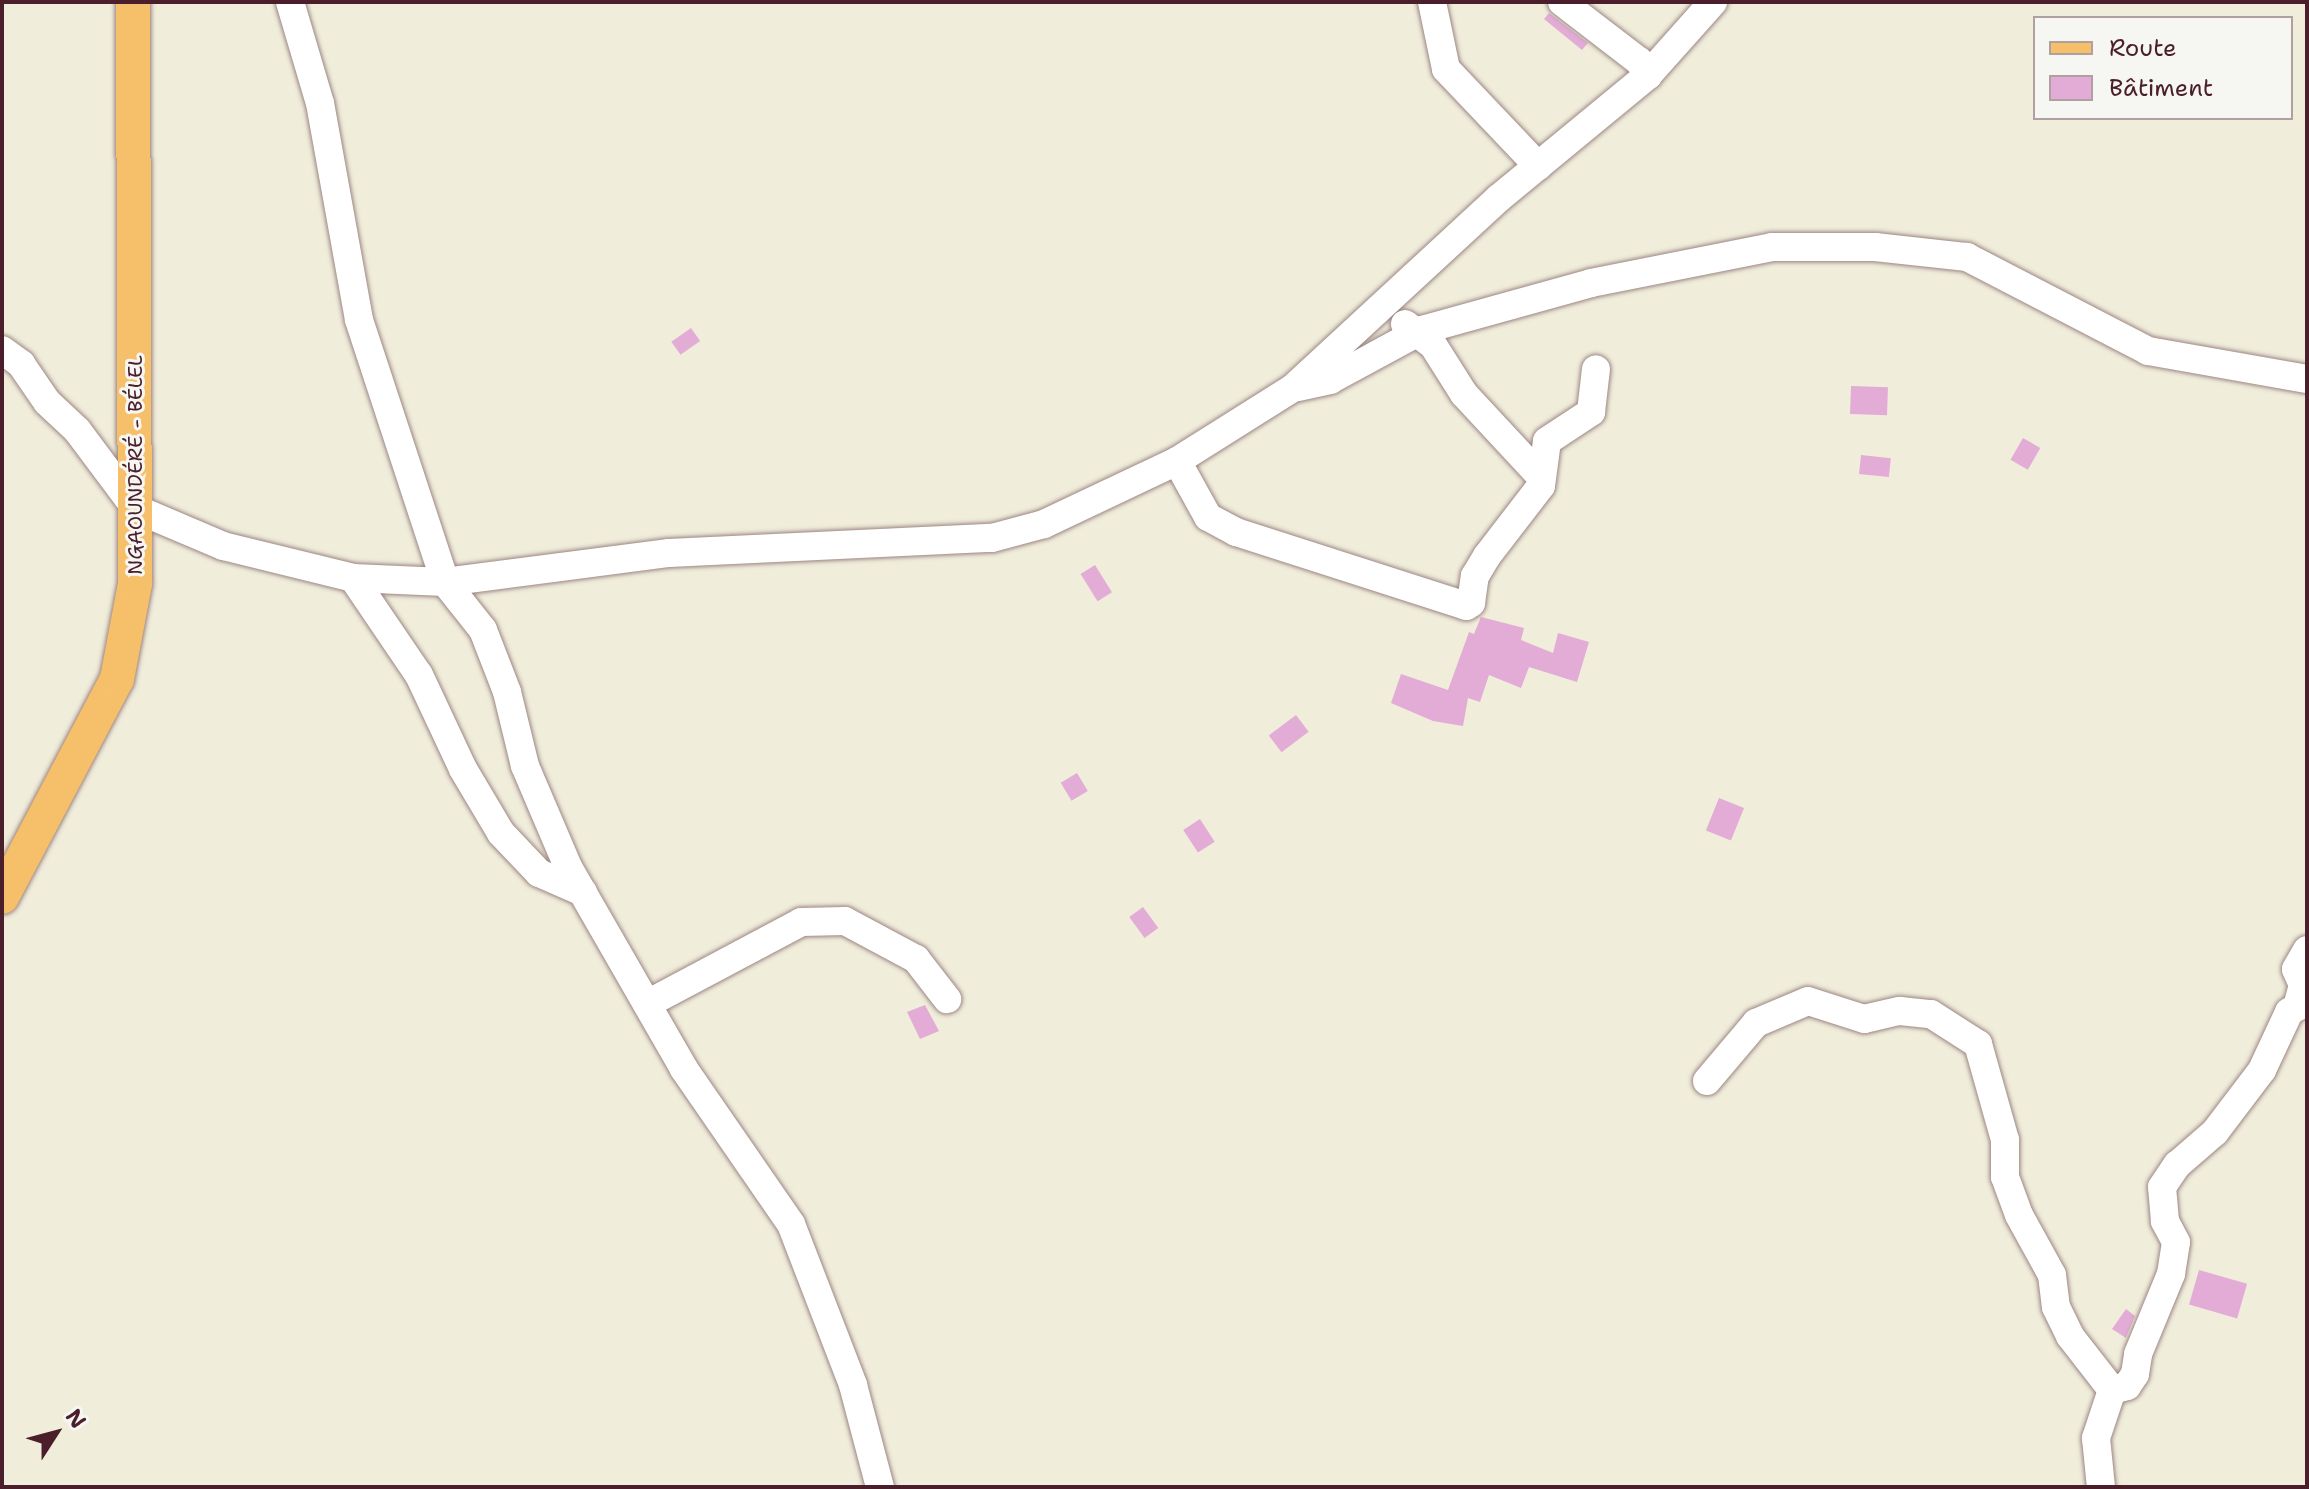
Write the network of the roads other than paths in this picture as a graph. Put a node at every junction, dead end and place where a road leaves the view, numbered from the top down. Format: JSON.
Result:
{"nodes":[{"id":1,"x":133,"y":2,"type":"edge"},
{"id":2,"x":290,"y":2,"type":"edge"},
{"id":3,"x":1432,"y":2,"type":"edge"},
{"id":4,"x":1562,"y":2,"type":"edge"},
{"id":5,"x":1713,"y":2,"type":"edge"},
{"id":6,"x":1648,"y":75,"type":"junction"},
{"id":7,"x":1538,"y":166,"type":"junction"},
{"id":8,"x":1390,"y":299,"type":"junction"},
{"id":9,"x":1415,"y":332,"type":"junction"},
{"id":10,"x":2,"y":350,"type":"edge"},
{"id":11,"x":1596,"y":369,"type":"dead end"},
{"id":12,"x":2307,"y":379,"type":"edge"},
{"id":13,"x":1293,"y":388,"type":"junction"},
{"id":14,"x":1177,"y":461,"type":"junction"},
{"id":15,"x":1541,"y":477,"type":"junction"},
{"id":16,"x":136,"y":509,"type":"junction"},
{"id":17,"x":353,"y":578,"type":"junction"},
{"id":18,"x":445,"y":582,"type":"junction"},
{"id":19,"x":583,"y":892,"type":"junction"},
{"id":20,"x":2,"y":897,"type":"edge"},
{"id":21,"x":2307,"y":950,"type":"edge"},
{"id":22,"x":947,"y":999,"type":"dead end"},
{"id":23,"x":647,"y":1004,"type":"junction"},
{"id":24,"x":1707,"y":1081,"type":"dead end"},
{"id":25,"x":2112,"y":1390,"type":"junction"},
{"id":26,"x":880,"y":1487,"type":"edge"},
{"id":27,"x":2101,"y":1487,"type":"edge"}],
"edges":[{"from":1,"to":16,"type":"main road","name":"NGAOUNDÉRÉ - BÉLEL"},
{"from":2,"to":18,"type":"street"},
{"from":3,"to":7,"type":"street"},
{"from":4,"to":6,"type":"street"},
{"from":5,"to":6,"type":"street"},
{"from":6,"to":7,"type":"street"},
{"from":7,"to":8,"type":"street"},
{"from":8,"to":9,"type":"street"},
{"from":8,"to":13,"type":"street"},
{"from":9,"to":12,"type":"street"},
{"from":9,"to":13,"type":"street"},
{"from":9,"to":15,"type":"street"},
{"from":10,"to":16,"type":"street"},
{"from":11,"to":15,"type":"street"},
{"from":13,"to":14,"type":"street"},
{"from":14,"to":15,"type":"street"},
{"from":14,"to":18,"type":"street"},
{"from":16,"to":17,"type":"street"},
{"from":16,"to":20,"type":"main road","name":"NGAOUNDÉRÉ - BÉLEL"},
{"from":17,"to":18,"type":"street"},
{"from":17,"to":19,"type":"street"},
{"from":18,"to":19,"type":"street"},
{"from":19,"to":23,"type":"street"},
{"from":21,"to":25,"type":"street"},
{"from":22,"to":23,"type":"street"},
{"from":23,"to":26,"type":"street"},
{"from":24,"to":25,"type":"street"},
{"from":25,"to":27,"type":"street"}]}
